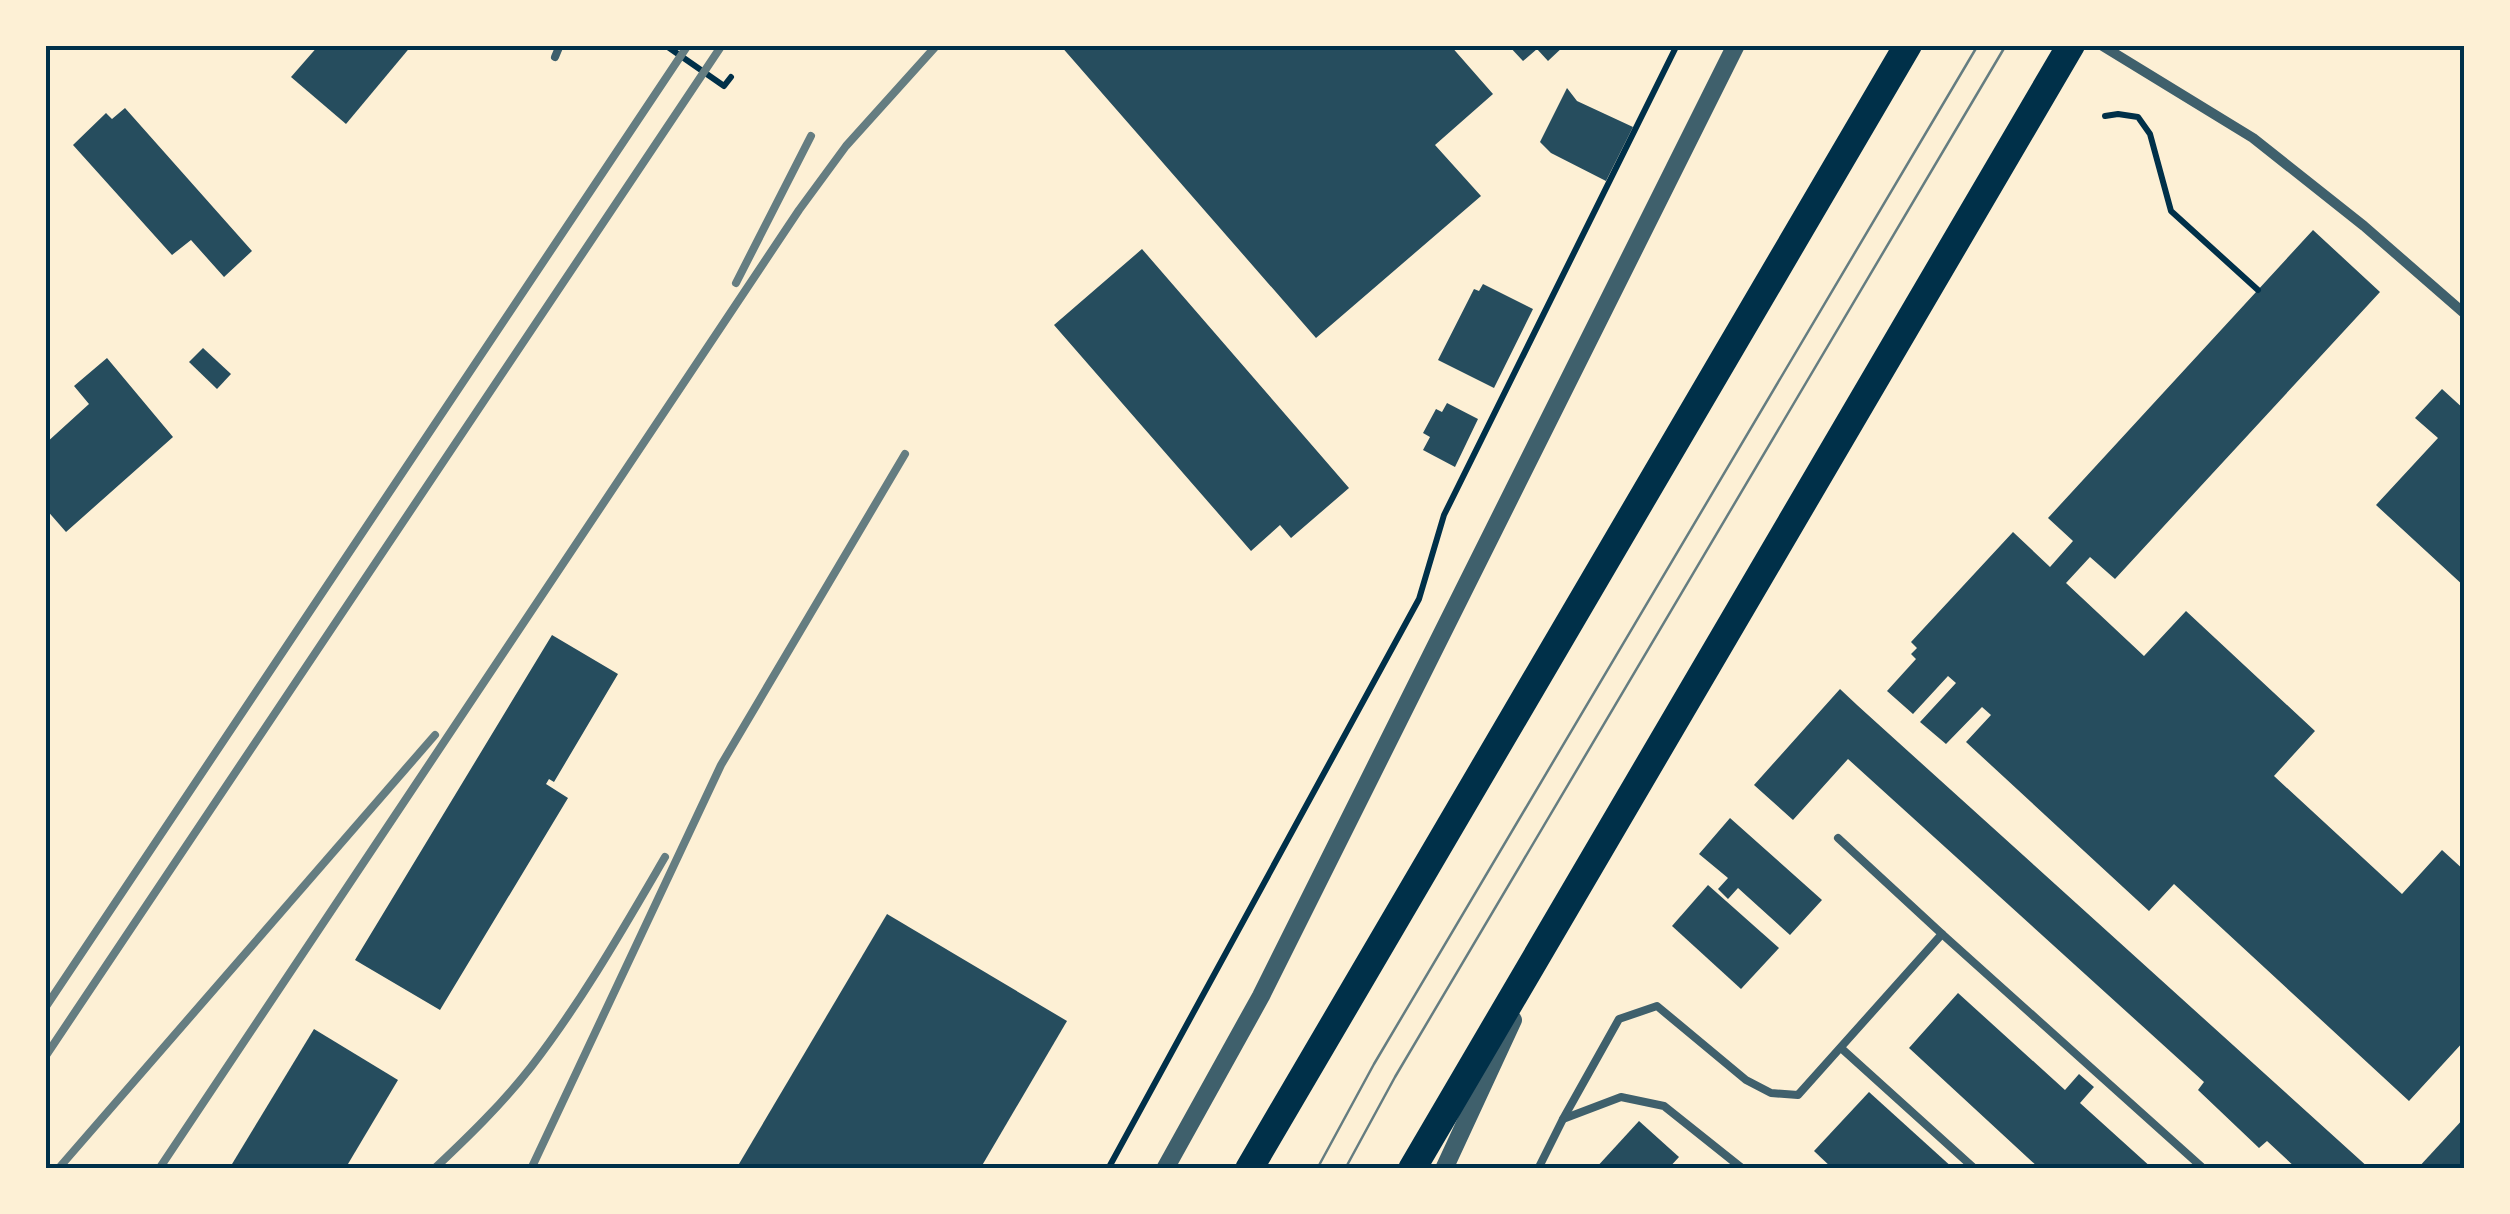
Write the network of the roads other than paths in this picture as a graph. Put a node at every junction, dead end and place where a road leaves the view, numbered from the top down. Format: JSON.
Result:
{"nodes":[{"id":1,"x":560,"y":45,"type":"edge"},
{"id":2,"x":1736,"y":45,"type":"edge"},
{"id":3,"x":1908,"y":45,"type":"edge"},
{"id":4,"x":2071,"y":45,"type":"edge"},
{"id":5,"x":2101,"y":45,"type":"edge"},
{"id":6,"x":555,"y":57,"type":"dead end"},
{"id":7,"x":2465,"y":314,"type":"edge"},
{"id":8,"x":1838,"y":838,"type":"dead end"},
{"id":9,"x":1557,"y":926,"type":"junction"},
{"id":10,"x":1942,"y":934,"type":"junction"},
{"id":11,"x":1841,"y":1048,"type":"junction"},
{"id":12,"x":1563,"y":1120,"type":"junction"},
{"id":13,"x":1164,"y":1169,"type":"edge"},
{"id":14,"x":1249,"y":1169,"type":"edge"},
{"id":15,"x":1412,"y":1169,"type":"edge"},
{"id":16,"x":1444,"y":1169,"type":"edge"},
{"id":17,"x":1538,"y":1169,"type":"edge"},
{"id":18,"x":1743,"y":1169,"type":"edge"},
{"id":19,"x":1976,"y":1169,"type":"edge"},
{"id":20,"x":2204,"y":1169,"type":"edge"}],
"edges":[{"from":1,"to":6,"type":"lane"},
{"from":2,"to":13,"type":"street"},
{"from":3,"to":14,"type":"highway"},
{"from":4,"to":9,"type":"highway"},
{"from":5,"to":7,"type":"street"},
{"from":8,"to":10,"type":"lane"},
{"from":9,"to":15,"type":"highway"},
{"from":9,"to":16,"type":"street"},
{"from":10,"to":11,"type":"lane"},
{"from":10,"to":20,"type":"lane"},
{"from":11,"to":12,"type":"lane"},
{"from":11,"to":19,"type":"lane"},
{"from":12,"to":17,"type":"lane"},
{"from":12,"to":18,"type":"lane"}]}
